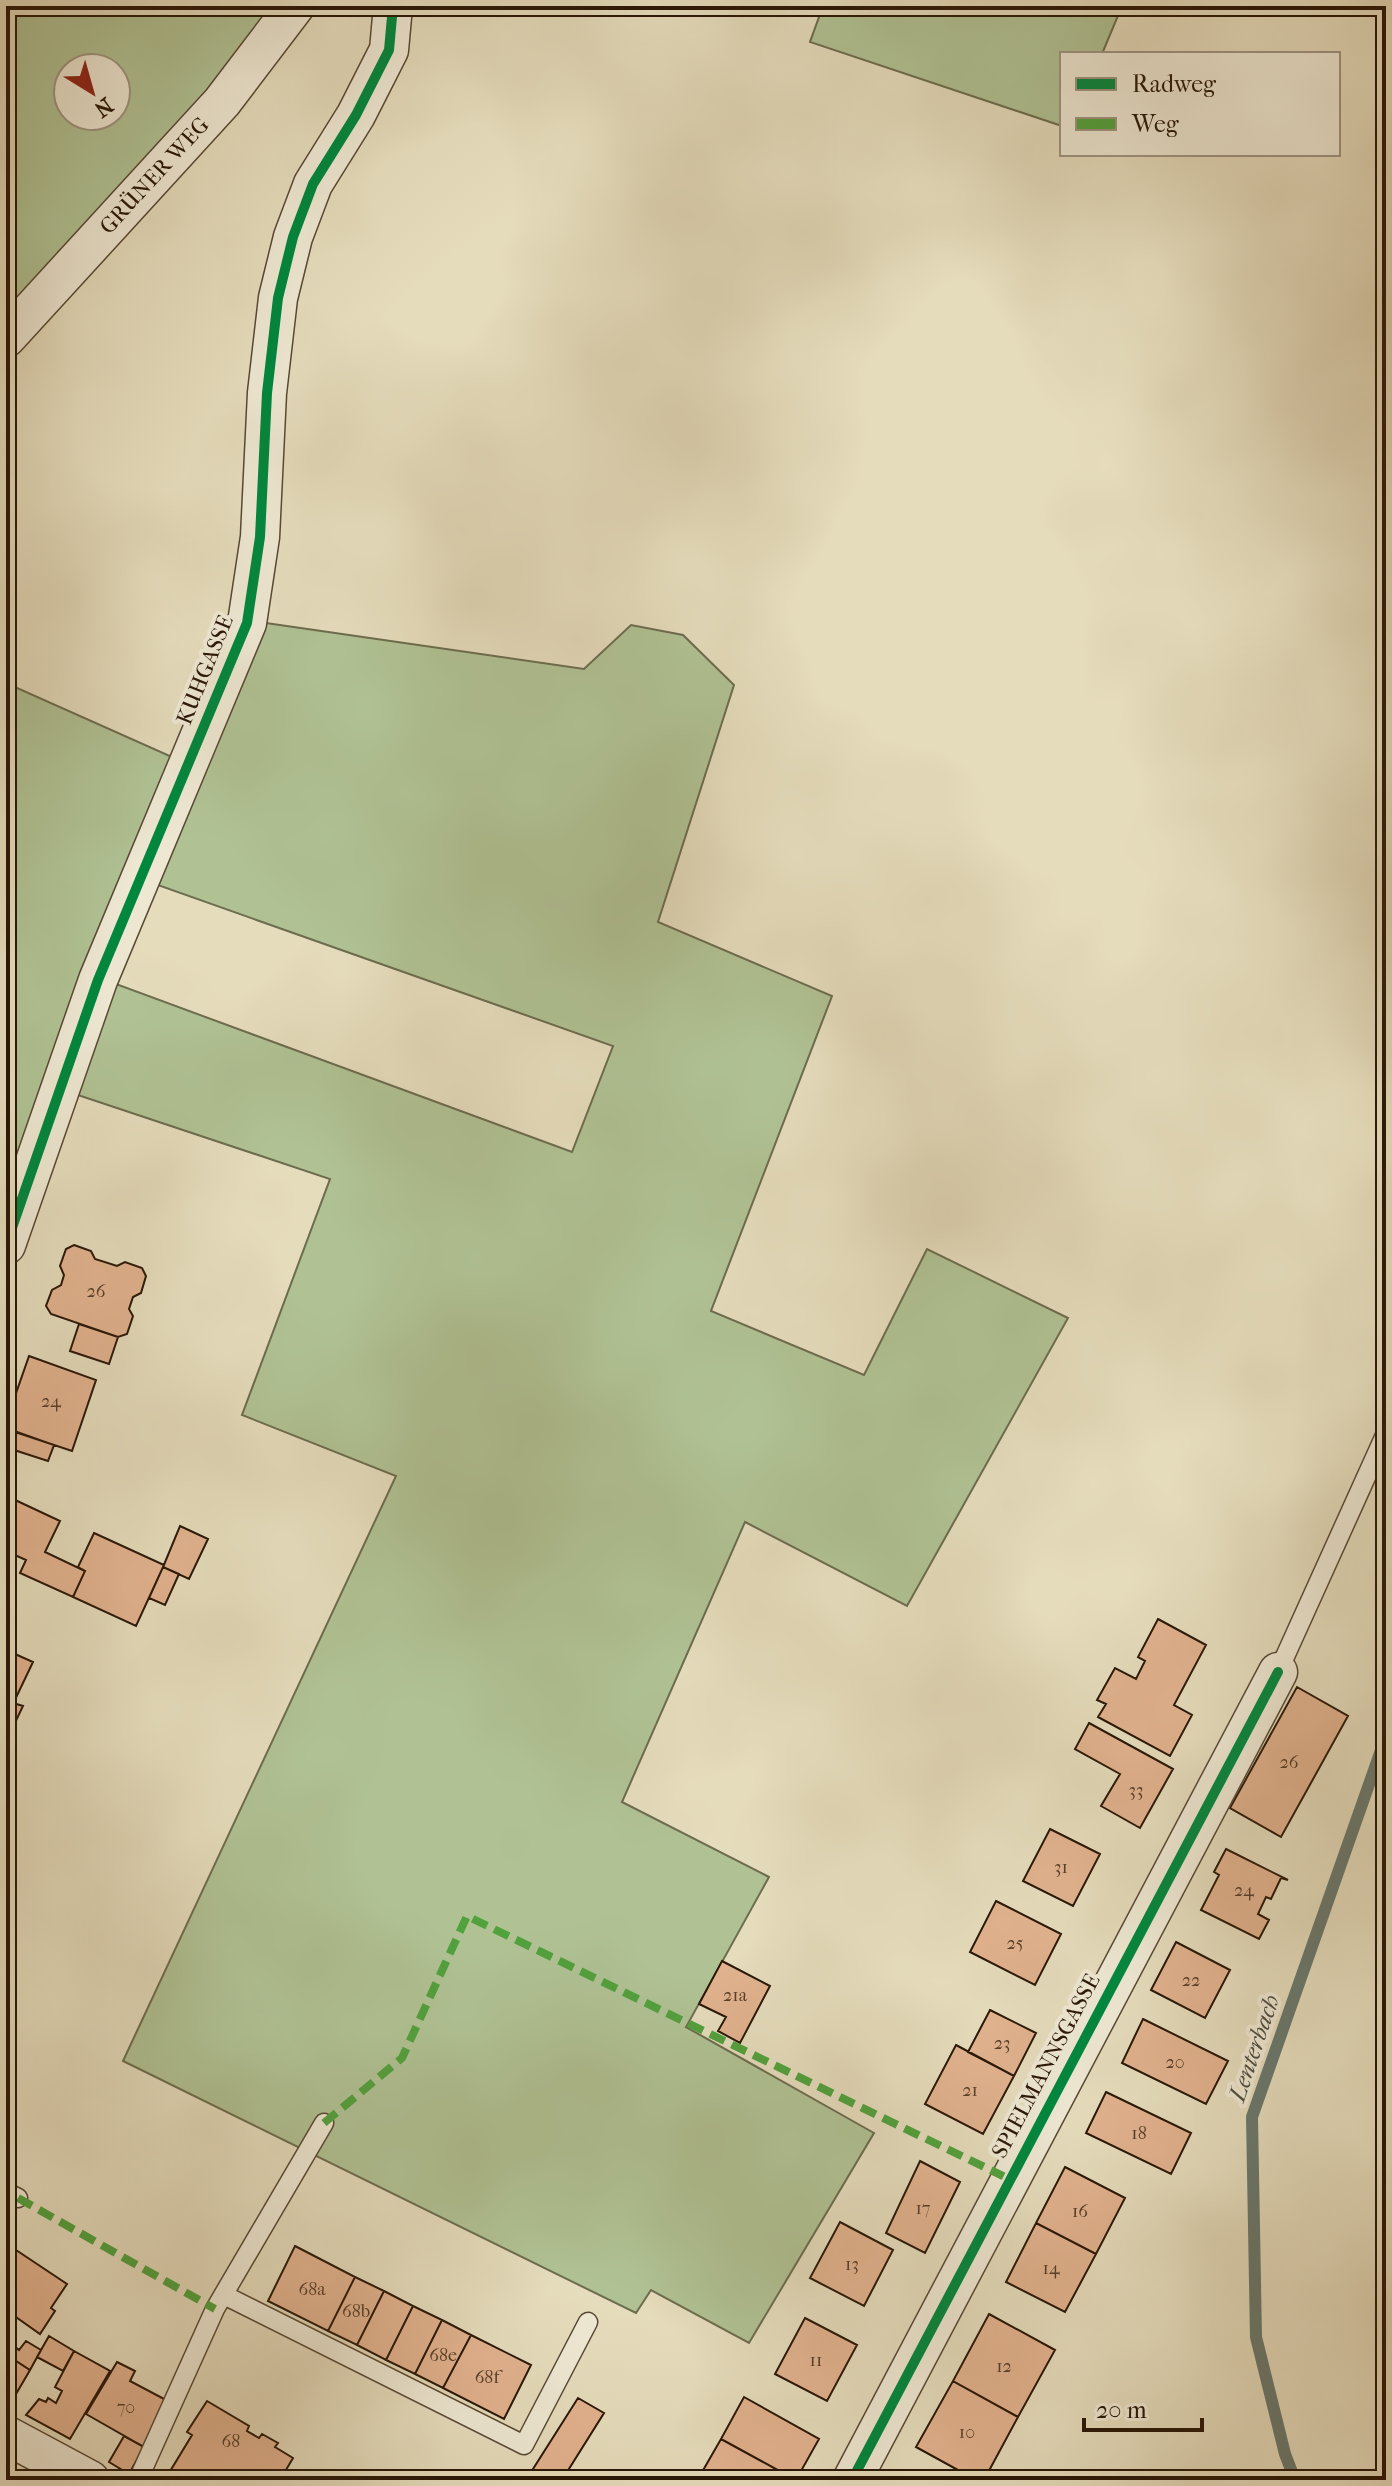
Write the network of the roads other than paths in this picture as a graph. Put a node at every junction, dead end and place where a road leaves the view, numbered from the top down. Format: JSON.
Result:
{"nodes":[{"id":1,"x":295,"y":6,"type":"edge"},
{"id":2,"x":393,"y":6,"type":"edge"},
{"id":3,"x":6,"y":338,"type":"edge"},
{"id":4,"x":6,"y":1245,"type":"edge"},
{"id":5,"x":1386,"y":1433,"type":"edge"},
{"id":6,"x":1278,"y":1672,"type":"joint"},
{"id":7,"x":324,"y":2123,"type":"dead end"},
{"id":8,"x":224,"y":2295,"type":"junction"},
{"id":9,"x":588,"y":2322,"type":"dead end"},
{"id":10,"x":6,"y":2435,"type":"edge"},
{"id":11,"x":90,"y":2480,"type":"edge"},
{"id":12,"x":138,"y":2480,"type":"edge"},
{"id":13,"x":852,"y":2480,"type":"edge"}],
"edges":[{"from":1,"to":3,"type":"street","name":"GRÜNER WEG"},
{"from":2,"to":4,"type":"street","name":"KUHGASSE"},
{"from":5,"to":6,"type":"lane"},
{"from":6,"to":13,"type":"street","name":"SPIELMANNSGASSE"},
{"from":7,"to":8,"type":"lane"},
{"from":8,"to":9,"type":"lane"},
{"from":8,"to":12,"type":"lane"},
{"from":10,"to":11,"type":"street"}]}
